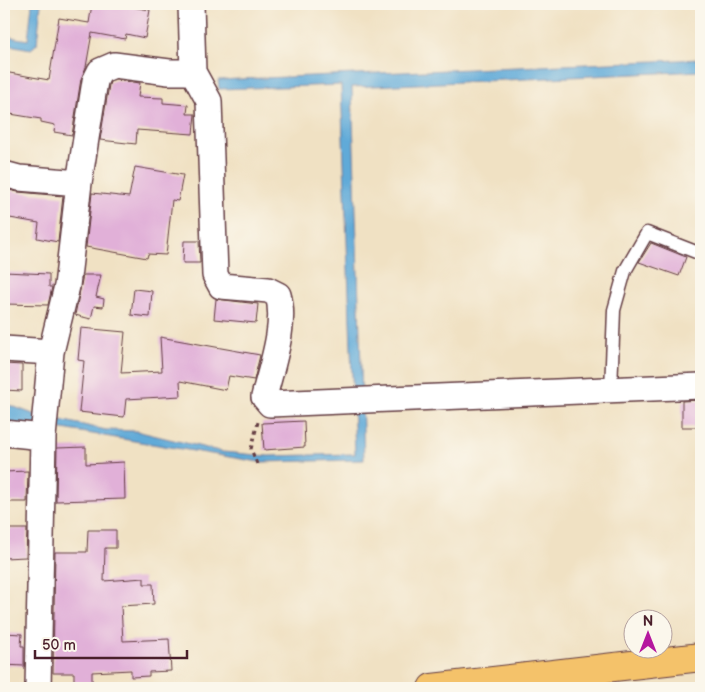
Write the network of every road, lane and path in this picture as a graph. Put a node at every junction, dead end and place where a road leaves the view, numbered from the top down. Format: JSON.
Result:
{"nodes":[{"id":1,"x":191,"y":4,"type":"edge"},
{"id":2,"x":193,"y":72,"type":"junction"},
{"id":3,"x":4,"y":174,"type":"edge"},
{"id":4,"x":79,"y":183,"type":"junction"},
{"id":5,"x":701,"y":254,"type":"edge"},
{"id":6,"x":4,"y":349,"type":"edge"},
{"id":7,"x":51,"y":352,"type":"junction"},
{"id":8,"x":701,"y":386,"type":"edge"},
{"id":9,"x":611,"y":390,"type":"junction"},
{"id":10,"x":44,"y":426,"type":"junction"},
{"id":11,"x":4,"y":433,"type":"edge"},
{"id":12,"x":251,"y":448,"type":"dead end"},
{"id":13,"x":257,"y":464,"type":"dead end"},
{"id":14,"x":701,"y":657,"type":"edge"},
{"id":15,"x":38,"y":688,"type":"edge"},
{"id":16,"x":432,"y":688,"type":"edge"}],
"edges":[{"from":1,"to":2,"type":"street"},
{"from":2,"to":4,"type":"street"},
{"from":2,"to":9,"type":"street"},
{"from":3,"to":4,"type":"street"},
{"from":4,"to":7,"type":"street"},
{"from":5,"to":9,"type":"lane"},
{"from":6,"to":7,"type":"street"},
{"from":7,"to":10,"type":"street"},
{"from":8,"to":9,"type":"street"},
{"from":10,"to":11,"type":"street"},
{"from":10,"to":15,"type":"street"},
{"from":12,"to":13,"type":"path"},
{"from":14,"to":16,"type":"main road"}]}
